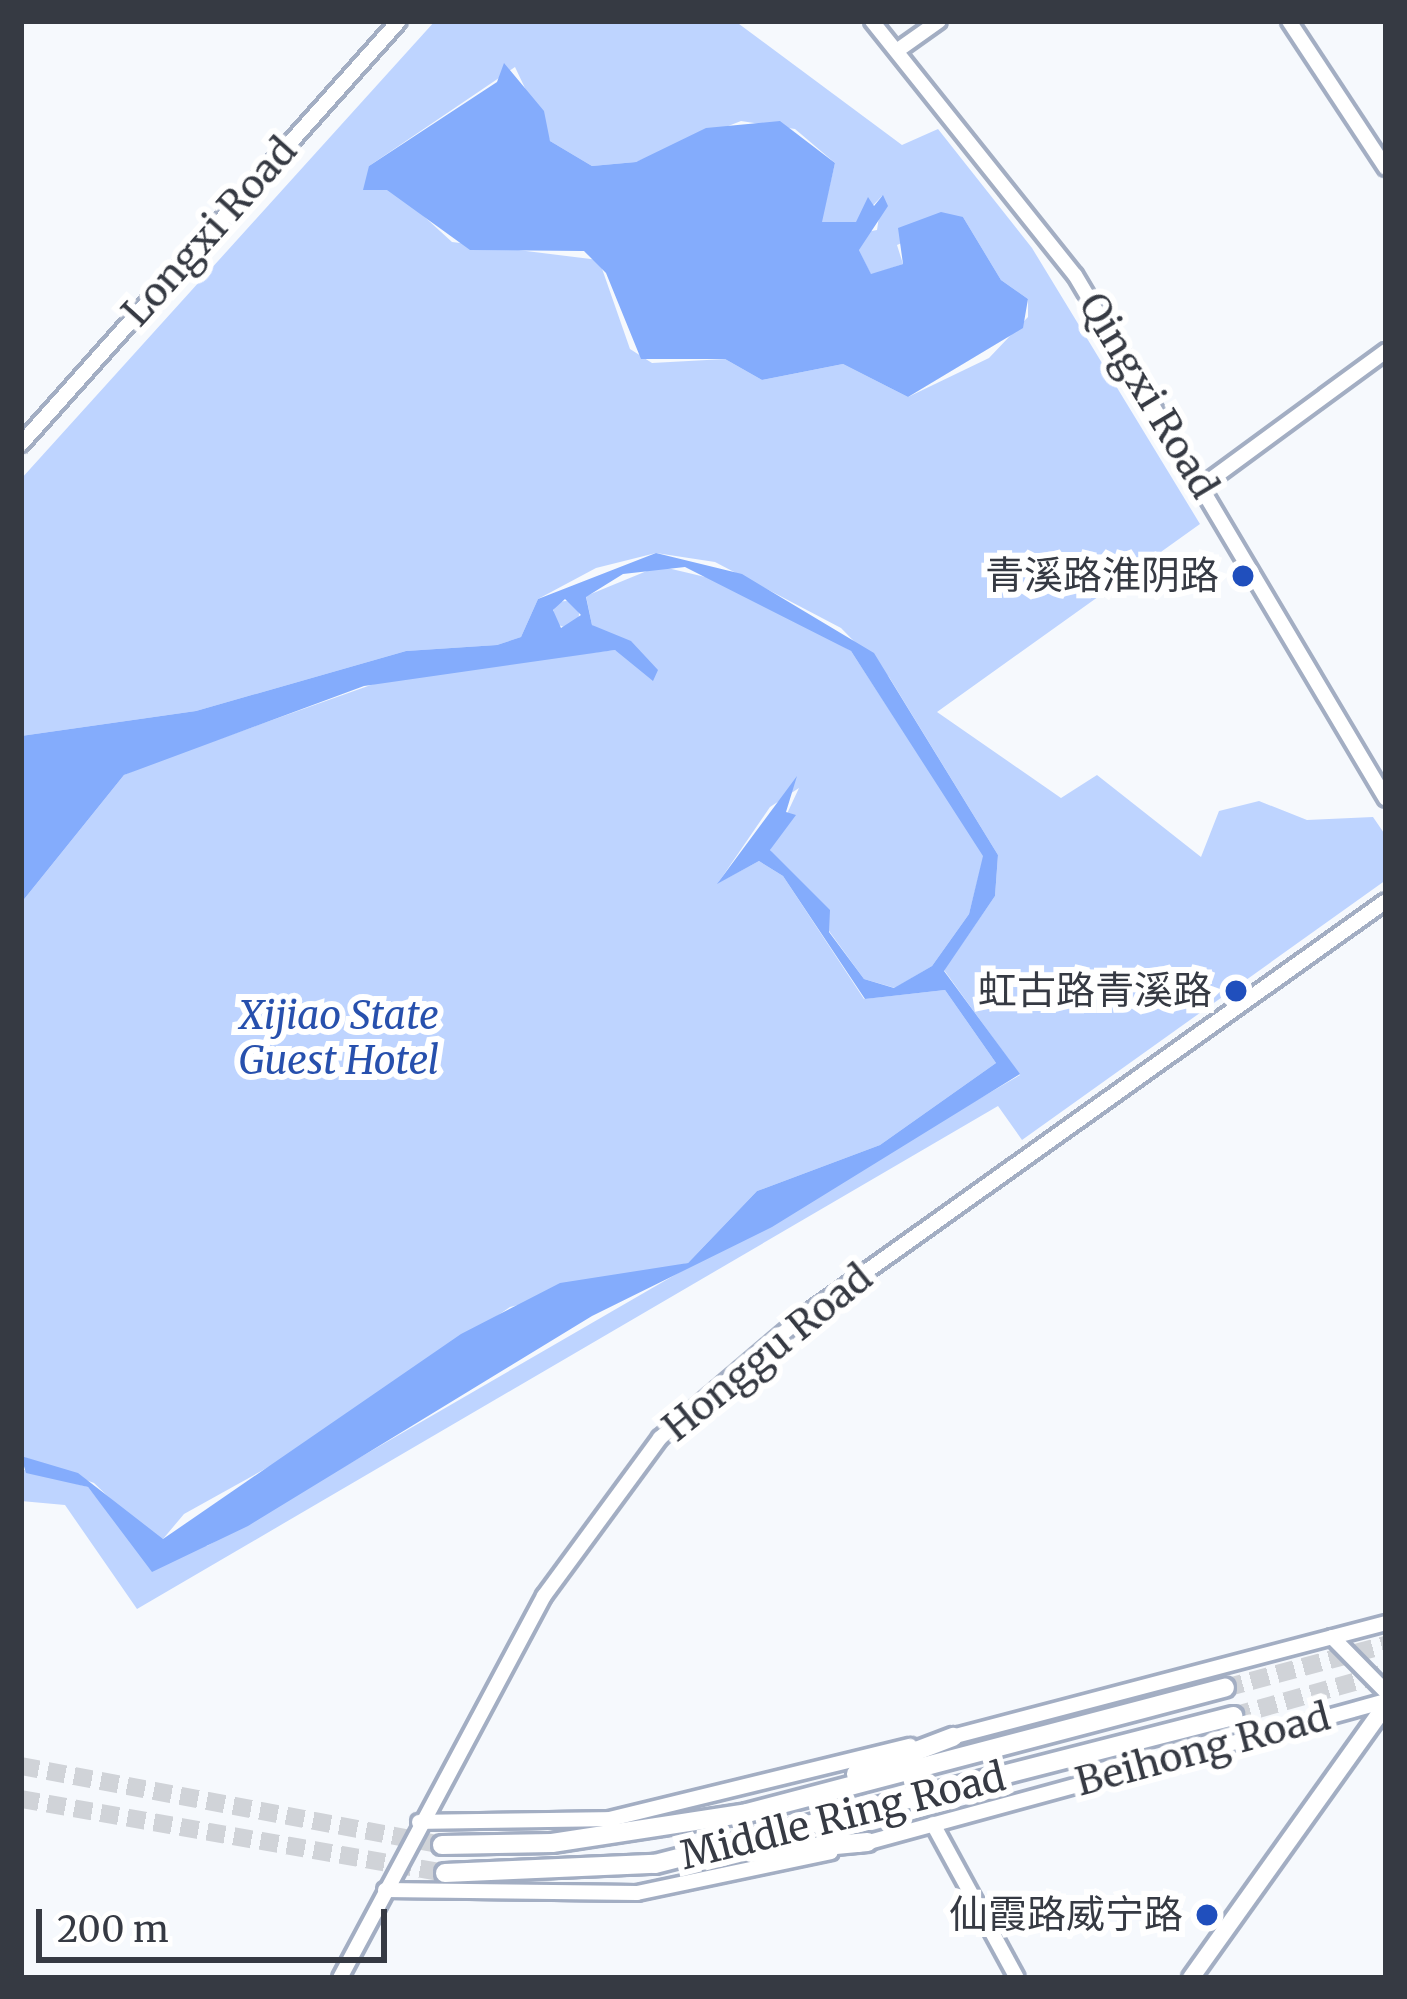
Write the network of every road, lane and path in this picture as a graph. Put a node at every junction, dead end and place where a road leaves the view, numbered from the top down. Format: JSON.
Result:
{"nodes":[{"id":1,"x":398,"y":21,"type":"edge"},
{"id":2,"x":872,"y":21,"type":"edge"},
{"id":3,"x":939,"y":21,"type":"edge"},
{"id":4,"x":1289,"y":21,"type":"edge"},
{"id":5,"x":898,"y":50,"type":"junction"},
{"id":6,"x":1386,"y":168,"type":"edge"},
{"id":7,"x":1386,"y":351,"type":"edge"},
{"id":8,"x":21,"y":444,"type":"edge"},
{"id":9,"x":1202,"y":486,"type":"junction"},
{"id":10,"x":1386,"y":799,"type":"edge"},
{"id":11,"x":1386,"y":901,"type":"edge"},
{"id":12,"x":1386,"y":1624,"type":"edge"},
{"id":13,"x":1332,"y":1637,"type":"junction"},
{"id":14,"x":1225,"y":1688,"type":"tunnel mouth"},
{"id":15,"x":1386,"y":1699,"type":"edge"},
{"id":16,"x":1233,"y":1716,"type":"tunnel mouth"},
{"id":17,"x":952,"y":1737,"type":"junction"},
{"id":18,"x":767,"y":1808,"type":"junction"},
{"id":19,"x":419,"y":1822,"type":"junction"},
{"id":20,"x":933,"y":1824,"type":"junction"},
{"id":21,"x":867,"y":1842,"type":"junction"},
{"id":22,"x":442,"y":1845,"type":"tunnel mouth"},
{"id":23,"x":674,"y":1860,"type":"junction"},
{"id":24,"x":446,"y":1873,"type":"tunnel mouth"},
{"id":25,"x":385,"y":1890,"type":"junction"},
{"id":26,"x":340,"y":1978,"type":"edge"},
{"id":27,"x":1016,"y":1978,"type":"edge"},
{"id":28,"x":1191,"y":1978,"type":"edge"}],
"edges":[{"from":1,"to":8,"type":"street","name":"Longxi Road"},
{"from":2,"to":5,"type":"street","name":"Qingxi Road"},
{"from":3,"to":5,"type":"street"},
{"from":4,"to":6,"type":"street"},
{"from":5,"to":9,"type":"street","name":"Qingxi Road"},
{"from":7,"to":9,"type":"street"},
{"from":9,"to":10,"type":"street","name":"Qingxi Road"},
{"from":11,"to":19,"type":"street","name":"Honggu Road"},
{"from":12,"to":13,"type":"street","name":"Beihong Road"},
{"from":13,"to":15,"type":"street"},
{"from":13,"to":17,"type":"street","name":"Beihong Road"},
{"from":14,"to":18,"type":"highway","name":"Middle Ring Road"},
{"from":15,"to":20,"type":"street","name":"Beihong Road"},
{"from":15,"to":28,"type":"main road"},
{"from":16,"to":23,"type":"highway","name":"Middle Ring Road"},
{"from":17,"to":18,"type":"highway"},
{"from":17,"to":19,"type":"street","name":"Beihong Road"},
{"from":18,"to":22,"type":"highway","name":"Middle Ring Road"},
{"from":19,"to":25,"type":"street","name":"Honggu Road"},
{"from":20,"to":21,"type":"street","name":"Beihong Road"},
{"from":20,"to":27,"type":"street"},
{"from":21,"to":23,"type":"highway"},
{"from":21,"to":25,"type":"street","name":"Beihong Road"},
{"from":23,"to":24,"type":"highway","name":"Middle Ring Road"},
{"from":25,"to":26,"type":"street","name":"Honggu Road"}]}
